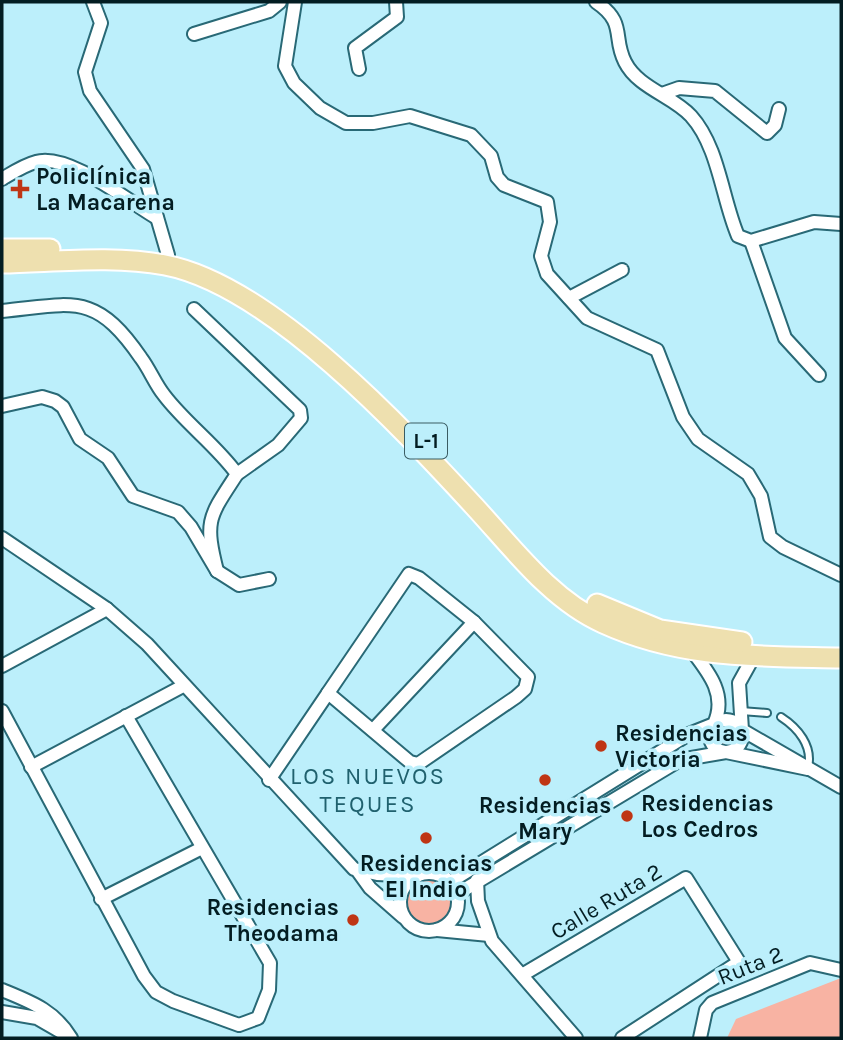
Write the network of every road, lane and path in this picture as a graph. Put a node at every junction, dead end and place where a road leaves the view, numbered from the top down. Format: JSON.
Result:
{"nodes":[{"id":1,"x":93,"y":2,"type":"edge"},
{"id":2,"x":280,"y":2,"type":"edge"},
{"id":3,"x":295,"y":2,"type":"edge"},
{"id":4,"x":396,"y":2,"type":"edge"},
{"id":5,"x":596,"y":2,"type":"edge"},
{"id":6,"x":194,"y":34,"type":"dead end"},
{"id":7,"x":359,"y":69,"type":"dead end"},
{"id":8,"x":662,"y":94,"type":"junction"},
{"id":9,"x":779,"y":109,"type":"dead end"},
{"id":10,"x":2,"y":179,"type":"edge"},
{"id":11,"x":157,"y":218,"type":"junction"},
{"id":12,"x":841,"y":224,"type":"edge"},
{"id":13,"x":751,"y":242,"type":"junction"},
{"id":14,"x":2,"y":249,"type":"edge"},
{"id":15,"x":168,"y":255,"type":"junction"},
{"id":16,"x":2,"y":263,"type":"edge"},
{"id":17,"x":622,"y":270,"type":"dead end"},
{"id":18,"x":569,"y":298,"type":"junction"},
{"id":19,"x":194,"y":309,"type":"dead end"},
{"id":20,"x":2,"y":311,"type":"edge"},
{"id":21,"x":818,"y":375,"type":"dead end"},
{"id":22,"x":2,"y":406,"type":"edge"},
{"id":23,"x":237,"y":474,"type":"junction"},
{"id":24,"x":2,"y":538,"type":"edge"},
{"id":25,"x":217,"y":571,"type":"junction"},
{"id":26,"x":841,"y":575,"type":"edge"},
{"id":27,"x":269,"y":579,"type":"dead end"},
{"id":28,"x":107,"y":609,"type":"junction"},
{"id":29,"x":474,"y":622,"type":"junction"},
{"id":30,"x":841,"y":646,"type":"edge"},
{"id":31,"x":693,"y":652,"type":"junction"},
{"id":32,"x":754,"y":656,"type":"junction"},
{"id":33,"x":841,"y":658,"type":"edge"},
{"id":34,"x":2,"y":666,"type":"edge"},
{"id":35,"x":183,"y":686,"type":"junction"},
{"id":36,"x":328,"y":693,"type":"junction"},
{"id":37,"x":2,"y":711,"type":"edge"},
{"id":38,"x":739,"y":711,"type":"junction"},
{"id":39,"x":767,"y":713,"type":"dead end"},
{"id":40,"x":126,"y":716,"type":"junction"},
{"id":41,"x":781,"y":717,"type":"dead end"},
{"id":42,"x":714,"y":724,"type":"junction"},
{"id":43,"x":373,"y":730,"type":"junction"},
{"id":44,"x":742,"y":730,"type":"junction"},
{"id":45,"x":689,"y":734,"type":"junction"},
{"id":46,"x":726,"y":752,"type":"junction"},
{"id":47,"x":697,"y":756,"type":"junction"},
{"id":48,"x":31,"y":767,"type":"junction"},
{"id":49,"x":807,"y":769,"type":"junction"},
{"id":50,"x":269,"y":780,"type":"junction"},
{"id":51,"x":841,"y":787,"type":"edge"},
{"id":52,"x":202,"y":848,"type":"junction"},
{"id":53,"x":357,"y":870,"type":"junction"},
{"id":54,"x":417,"y":876,"type":"junction"},
{"id":55,"x":477,"y":880,"type":"junction"},
{"id":56,"x":450,"y":882,"type":"junction"},
{"id":57,"x":457,"y":894,"type":"junction"},
{"id":58,"x":101,"y":899,"type":"junction"},
{"id":59,"x":406,"y":919,"type":"junction"},
{"id":60,"x":428,"y":931,"type":"junction"},
{"id":61,"x":490,"y":938,"type":"junction"},
{"id":62,"x":841,"y":970,"type":"edge"},
{"id":63,"x":522,"y":975,"type":"junction"},
{"id":64,"x":2,"y":990,"type":"edge"},
{"id":65,"x":2,"y":1012,"type":"edge"},
{"id":66,"x":71,"y":1038,"type":"edge"},
{"id":67,"x":576,"y":1038,"type":"edge"},
{"id":68,"x":622,"y":1038,"type":"edge"},
{"id":69,"x":700,"y":1038,"type":"edge"}],
"edges":[{"from":1,"to":11,"type":"street"},
{"from":2,"to":6,"type":"street"},
{"from":3,"to":18,"type":"street"},
{"from":4,"to":7,"type":"street"},
{"from":5,"to":8,"type":"street"},
{"from":8,"to":9,"type":"street"},
{"from":8,"to":13,"type":"street"},
{"from":10,"to":11,"type":"street"},
{"from":11,"to":15,"type":"street"},
{"from":12,"to":13,"type":"street"},
{"from":13,"to":21,"type":"street"},
{"from":14,"to":15,"type":"main road","number":"L-1"},
{"from":15,"to":30,"type":"main road","number":"L-1"},
{"from":16,"to":31,"type":"main road","number":"L-1"},
{"from":17,"to":18,"type":"street"},
{"from":18,"to":26,"type":"street"},
{"from":19,"to":23,"type":"street"},
{"from":20,"to":23,"type":"street"},
{"from":22,"to":25,"type":"street"},
{"from":23,"to":25,"type":"street"},
{"from":24,"to":28,"type":"street"},
{"from":25,"to":27,"type":"street"},
{"from":28,"to":34,"type":"street"},
{"from":28,"to":35,"type":"street"},
{"from":29,"to":36,"type":"street"},
{"from":29,"to":43,"type":"street"},
{"from":29,"to":43,"type":"street"},
{"from":31,"to":32,"type":"main road","number":"L-1"},
{"from":31,"to":42,"type":"street"},
{"from":32,"to":33,"type":"main road","number":"L-1"},
{"from":32,"to":38,"type":"street"},
{"from":35,"to":40,"type":"street"},
{"from":35,"to":50,"type":"street"},
{"from":36,"to":43,"type":"street"},
{"from":36,"to":50,"type":"street"},
{"from":37,"to":48,"type":"street"},
{"from":38,"to":39,"type":"lane"},
{"from":38,"to":44,"type":"street"},
{"from":40,"to":48,"type":"street"},
{"from":40,"to":52,"type":"street"},
{"from":41,"to":49,"type":"lane"},
{"from":42,"to":44,"type":"street"},
{"from":42,"to":45,"type":"street"},
{"from":42,"to":46,"type":"street"},
{"from":44,"to":46,"type":"street"},
{"from":44,"to":49,"type":"street"},
{"from":45,"to":47,"type":"street"},
{"from":45,"to":56,"type":"street"},
{"from":46,"to":47,"type":"street"},
{"from":46,"to":49,"type":"street"},
{"from":47,"to":55,"type":"street"},
{"from":48,"to":58,"type":"street"},
{"from":49,"to":51,"type":"street"},
{"from":50,"to":53,"type":"street"},
{"from":52,"to":58,"type":"street"},
{"from":52,"to":58,"type":"street"},
{"from":53,"to":54,"type":"street"},
{"from":53,"to":59,"type":"street"},
{"from":54,"to":56,"type":"street"},
{"from":54,"to":59,"type":"street"},
{"from":55,"to":57,"type":"street"},
{"from":55,"to":61,"type":"street"},
{"from":56,"to":57,"type":"street"},
{"from":57,"to":60,"type":"street"},
{"from":59,"to":60,"type":"street"},
{"from":60,"to":61,"type":"street"},
{"from":61,"to":63,"type":"street"},
{"from":62,"to":69,"type":"street","name":"Ruta 2"},
{"from":63,"to":67,"type":"street"},
{"from":63,"to":68,"type":"street","name":"Calle Ruta 2"},
{"from":64,"to":66,"type":"street"},
{"from":65,"to":66,"type":"street"}]}
